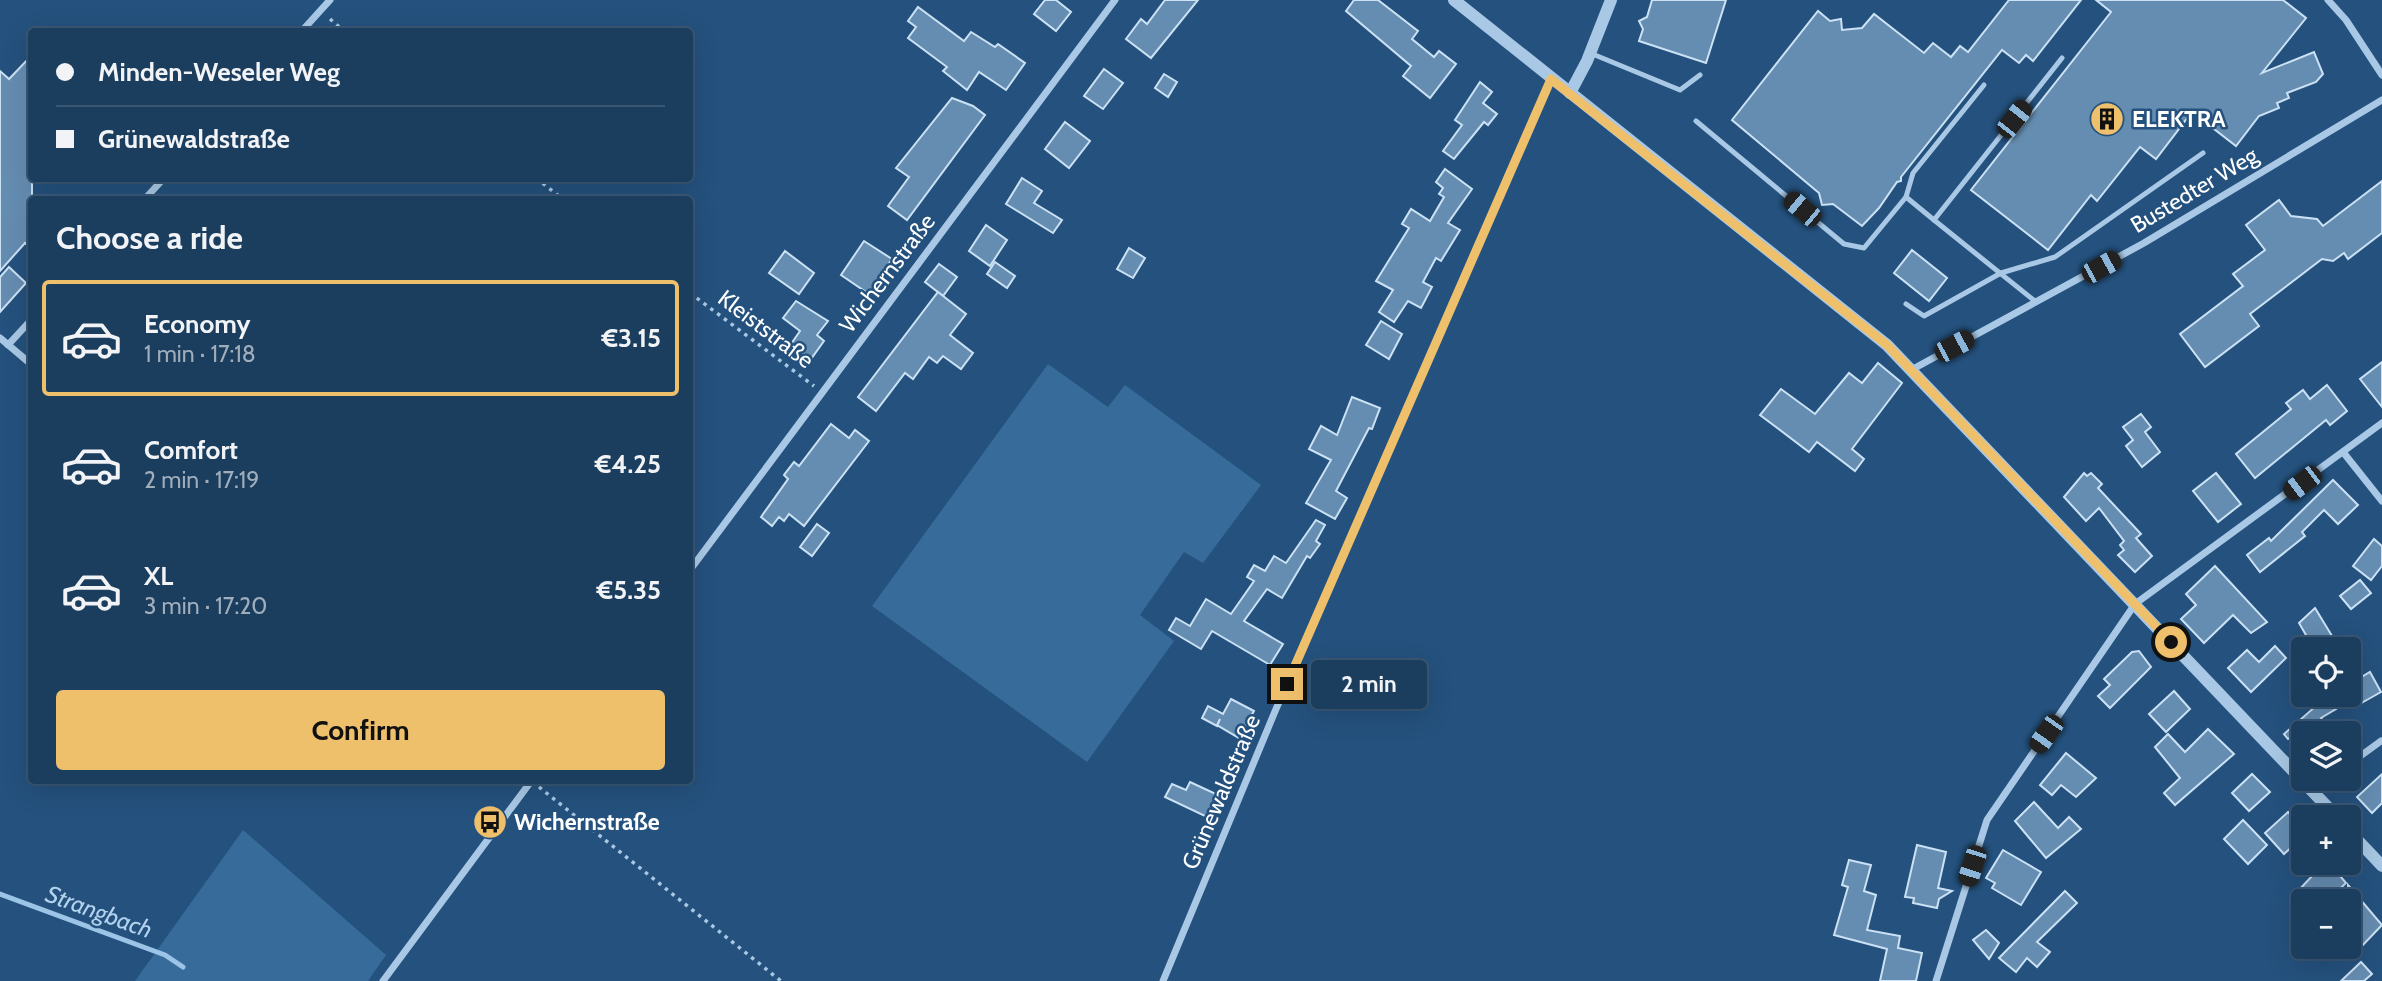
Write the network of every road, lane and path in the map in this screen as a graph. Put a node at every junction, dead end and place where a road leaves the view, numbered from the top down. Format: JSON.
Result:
{"nodes":[{"id":1,"x":330,"y":0,"type":"edge"},
{"id":2,"x":1115,"y":0,"type":"edge"},
{"id":3,"x":1454,"y":0,"type":"edge"},
{"id":4,"x":1611,"y":0,"type":"edge"},
{"id":5,"x":2328,"y":0,"type":"edge"},
{"id":6,"x":321,"y":10,"type":"junction"},
{"id":7,"x":305,"y":28,"type":"edge"},
{"id":8,"x":341,"y":28,"type":"edge"},
{"id":9,"x":1590,"y":53,"type":"junction"},
{"id":10,"x":2062,"y":58,"type":"dead end"},
{"id":11,"x":1700,"y":75,"type":"dead end"},
{"id":12,"x":2382,"y":75,"type":"edge"},
{"id":13,"x":1551,"y":79,"type":"junction"},
{"id":14,"x":1983,"y":85,"type":"dead end"},
{"id":15,"x":1570,"y":93,"type":"junction"},
{"id":16,"x":2382,"y":100,"type":"edge"},
{"id":17,"x":1696,"y":121,"type":"dead end"},
{"id":18,"x":2203,"y":153,"type":"dead end"},
{"id":19,"x":160,"y":182,"type":"edge"},
{"id":20,"x":541,"y":182,"type":"edge"},
{"id":21,"x":148,"y":196,"type":"edge"},
{"id":22,"x":559,"y":196,"type":"edge"},
{"id":23,"x":1906,"y":197,"type":"junction"},
{"id":24,"x":1934,"y":220,"type":"junction"},
{"id":25,"x":2001,"y":273,"type":"junction"},
{"id":26,"x":693,"y":295,"type":"edge"},
{"id":27,"x":2036,"y":302,"type":"junction"},
{"id":28,"x":1906,"y":304,"type":"dead end"},
{"id":29,"x":28,"y":324,"type":"edge"},
{"id":30,"x":0,"y":338,"type":"edge"},
{"id":31,"x":8,"y":345,"type":"junction"},
{"id":32,"x":28,"y":362,"type":"edge"},
{"id":33,"x":1913,"y":369,"type":"junction"},
{"id":34,"x":822,"y":392,"type":"junction"},
{"id":35,"x":2382,"y":423,"type":"edge"},
{"id":36,"x":2343,"y":452,"type":"junction"},
{"id":37,"x":2382,"y":501,"type":"edge"},
{"id":38,"x":693,"y":566,"type":"edge"},
{"id":39,"x":2135,"y":604,"type":"junction"},
{"id":40,"x":2381,"y":741,"type":"edge"},
{"id":41,"x":2361,"y":756,"type":"edge"},
{"id":42,"x":530,"y":784,"type":"edge"},
{"id":43,"x":536,"y":784,"type":"edge"},
{"id":44,"x":2314,"y":792,"type":"joint"},
{"id":45,"x":2326,"y":805,"type":"edge"},
{"id":46,"x":2361,"y":844,"type":"edge"},
{"id":47,"x":2382,"y":866,"type":"edge"},
{"id":48,"x":383,"y":981,"type":"edge"},
{"id":49,"x":782,"y":981,"type":"edge"},
{"id":50,"x":1163,"y":981,"type":"edge"},
{"id":51,"x":1936,"y":981,"type":"edge"}],
"edges":[{"from":1,"to":6,"type":"street"},
{"from":2,"to":34,"type":"street","name":"Wichernstraße"},
{"from":3,"to":13,"type":"street"},
{"from":4,"to":9,"type":"street"},
{"from":5,"to":12,"type":"street"},
{"from":6,"to":7,"type":"street"},
{"from":6,"to":8,"type":"path"},
{"from":9,"to":11,"type":"lane"},
{"from":9,"to":15,"type":"street"},
{"from":10,"to":24,"type":"lane"},
{"from":13,"to":15,"type":"street"},
{"from":13,"to":50,"type":"street","name":"Grünewaldstraße"},
{"from":14,"to":23,"type":"lane"},
{"from":15,"to":33,"type":"street"},
{"from":16,"to":27,"type":"street","name":"Bustedter Weg"},
{"from":17,"to":23,"type":"lane"},
{"from":18,"to":25,"type":"lane"},
{"from":19,"to":21,"type":"street"},
{"from":20,"to":22,"type":"path"},
{"from":23,"to":24,"type":"lane"},
{"from":24,"to":25,"type":"lane"},
{"from":25,"to":27,"type":"lane"},
{"from":25,"to":28,"type":"lane"},
{"from":26,"to":34,"type":"path","name":"Kleiststraße"},
{"from":27,"to":33,"type":"street","name":"Bustedter Weg"},
{"from":29,"to":31,"type":"street"},
{"from":30,"to":31,"type":"street"},
{"from":31,"to":32,"type":"street"},
{"from":33,"to":39,"type":"street"},
{"from":34,"to":38,"type":"street","name":"Wichernstraße"},
{"from":35,"to":36,"type":"street"},
{"from":36,"to":37,"type":"street"},
{"from":36,"to":39,"type":"street"},
{"from":39,"to":44,"type":"street"},
{"from":39,"to":51,"type":"street"},
{"from":40,"to":41,"type":"street"},
{"from":42,"to":48,"type":"street"},
{"from":43,"to":49,"type":"path"},
{"from":44,"to":45,"type":"street"},
{"from":46,"to":47,"type":"street"}]}
